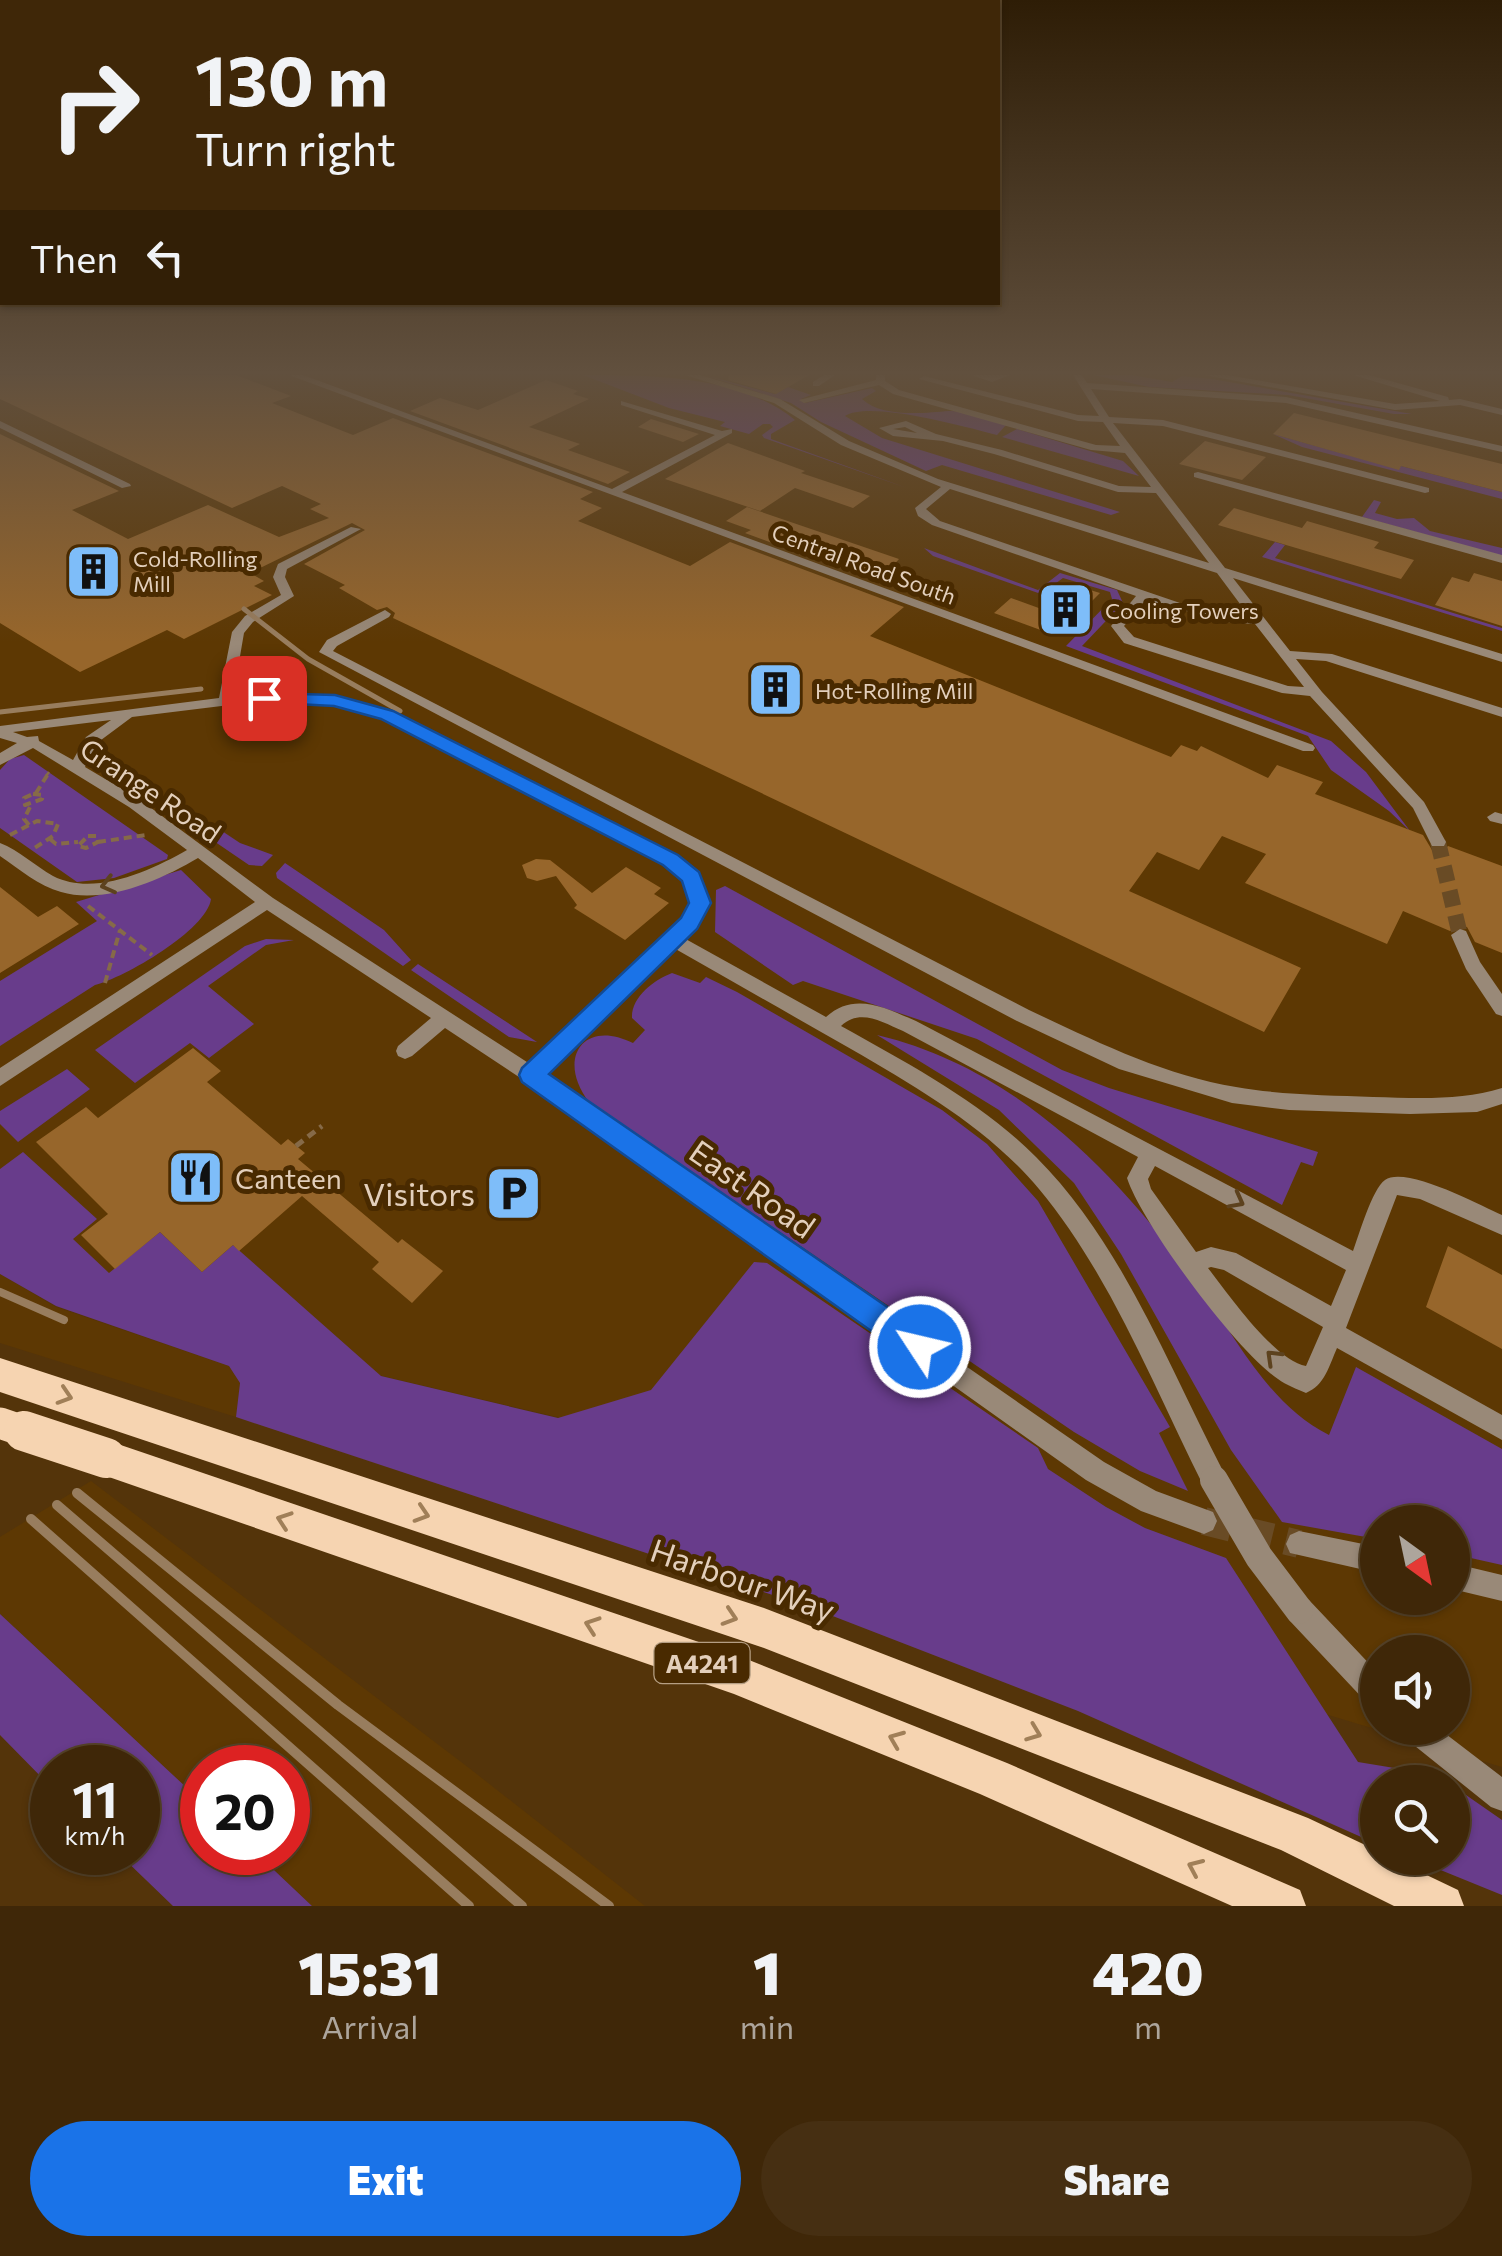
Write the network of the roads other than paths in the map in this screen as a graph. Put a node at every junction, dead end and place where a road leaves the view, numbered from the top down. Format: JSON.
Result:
{"nodes":[{"id":1,"x":81,"y":464,"type":"edge"},
{"id":2,"x":536,"y":464,"type":"edge"},
{"id":3,"x":667,"y":464,"type":"edge"},
{"id":4,"x":897,"y":464,"type":"edge"},
{"id":5,"x":1031,"y":464,"type":"edge"},
{"id":6,"x":1140,"y":464,"type":"edge"},
{"id":7,"x":1324,"y":464,"type":"edge"},
{"id":8,"x":1198,"y":475,"type":"dead end"},
{"id":9,"x":126,"y":486,"type":"dead end"},
{"id":10,"x":948,"y":486,"type":"junction"},
{"id":11,"x":1161,"y":490,"type":"junction"},
{"id":12,"x":1426,"y":490,"type":"dead end"},
{"id":13,"x":614,"y":492,"type":"junction"},
{"id":14,"x":355,"y":529,"type":"dead end"},
{"id":15,"x":1502,"y":559,"type":"edge"},
{"id":16,"x":1223,"y":571,"type":"junction"},
{"id":17,"x":1143,"y":595,"type":"junction"},
{"id":18,"x":385,"y":614,"type":"dead end"},
{"id":19,"x":1260,"y":620,"type":"junction"},
{"id":20,"x":1287,"y":656,"type":"junction"},
{"id":21,"x":1502,"y":658,"type":"edge"},
{"id":22,"x":1314,"y":692,"type":"junction"},
{"id":23,"x":225,"y":701,"type":"junction"},
{"id":24,"x":135,"y":712,"type":"junction"},
{"id":25,"x":1502,"y":713,"type":"edge"},
{"id":26,"x":65,"y":721,"type":"junction"},
{"id":27,"x":0,"y":731,"type":"edge"},
{"id":28,"x":30,"y":741,"type":"junction"},
{"id":29,"x":1308,"y":748,"type":"dead end"},
{"id":30,"x":0,"y":760,"type":"edge"},
{"id":31,"x":77,"y":767,"type":"junction"},
{"id":32,"x":5,"y":842,"type":"edge"},
{"id":33,"x":1438,"y":842,"type":"tunnel mouth"},
{"id":34,"x":198,"y":851,"type":"junction"},
{"id":35,"x":267,"y":902,"type":"junction"},
{"id":36,"x":1460,"y":935,"type":"tunnel mouth"},
{"id":37,"x":673,"y":940,"type":"junction"},
{"id":38,"x":1502,"y":1008,"type":"edge"},
{"id":39,"x":443,"y":1019,"type":"junction"},
{"id":40,"x":828,"y":1027,"type":"junction"},
{"id":41,"x":405,"y":1051,"type":"dead end"},
{"id":42,"x":531,"y":1075,"type":"junction"},
{"id":43,"x":0,"y":1078,"type":"edge"},
{"id":44,"x":1502,"y":1096,"type":"edge"},
{"id":45,"x":1151,"y":1155,"type":"junction"},
{"id":46,"x":1502,"y":1225,"type":"edge"},
{"id":47,"x":1193,"y":1263,"type":"junction"},
{"id":48,"x":1359,"y":1266,"type":"junction"},
{"id":49,"x":1335,"y":1327,"type":"junction"},
{"id":50,"x":0,"y":1375,"type":"edge"},
{"id":51,"x":0,"y":1423,"type":"edge"},
{"id":52,"x":1502,"y":1428,"type":"edge"},
{"id":53,"x":1204,"y":1521,"type":"tunnel mouth"},
{"id":54,"x":1300,"y":1544,"type":"tunnel mouth"},
{"id":55,"x":1360,"y":1556,"type":"edge"},
{"id":56,"x":1470,"y":1580,"type":"edge"},
{"id":57,"x":1502,"y":1588,"type":"edge"},
{"id":58,"x":1360,"y":1674,"type":"edge"},
{"id":59,"x":1437,"y":1745,"type":"edge"},
{"id":60,"x":1493,"y":1789,"type":"edge"},
{"id":61,"x":1284,"y":1906,"type":"edge"},
{"id":62,"x":1442,"y":1906,"type":"edge"}],
"edges":[{"from":1,"to":9,"type":"lane"},
{"from":2,"to":13,"type":"lane","name":"Central Road South"},
{"from":3,"to":13,"type":"lane"},
{"from":4,"to":10,"type":"lane"},
{"from":5,"to":11,"type":"lane"},
{"from":6,"to":11,"type":"lane"},
{"from":7,"to":12,"type":"lane"},
{"from":8,"to":15,"type":"lane"},
{"from":10,"to":16,"type":"lane"},
{"from":10,"to":17,"type":"lane"},
{"from":11,"to":16,"type":"lane"},
{"from":13,"to":29,"type":"lane","name":"Central Road South"},
{"from":14,"to":23,"type":"lane"},
{"from":16,"to":19,"type":"lane"},
{"from":16,"to":21,"type":"lane"},
{"from":17,"to":19,"type":"lane"},
{"from":17,"to":22,"type":"lane"},
{"from":18,"to":44,"type":"lane"},
{"from":19,"to":20,"type":"lane"},
{"from":20,"to":22,"type":"lane"},
{"from":20,"to":25,"type":"lane"},
{"from":22,"to":33,"type":"lane"},
{"from":23,"to":24,"type":"lane"},
{"from":23,"to":37,"type":"lane"},
{"from":24,"to":26,"type":"lane"},
{"from":24,"to":31,"type":"lane"},
{"from":26,"to":27,"type":"lane"},
{"from":26,"to":28,"type":"lane"},
{"from":27,"to":28,"type":"lane","name":"Grange Road"},
{"from":28,"to":30,"type":"lane"},
{"from":28,"to":31,"type":"lane","name":"Grange Road"},
{"from":31,"to":34,"type":"lane","name":"Grange Road"},
{"from":34,"to":32,"type":"lane","one_way":true},
{"from":34,"to":35,"type":"lane","name":"Grange Road"},
{"from":35,"to":39,"type":"lane","name":"East Road"},
{"from":35,"to":43,"type":"lane"},
{"from":36,"to":38,"type":"lane"},
{"from":37,"to":40,"type":"lane"},
{"from":37,"to":42,"type":"lane"},
{"from":39,"to":41,"type":"lane"},
{"from":39,"to":42,"type":"lane","name":"East Road"},
{"from":40,"to":45,"type":"lane"},
{"from":40,"to":58,"type":"lane","bridge":true},
{"from":42,"to":53,"type":"lane","name":"East Road"},
{"from":45,"to":47,"type":"lane"},
{"from":45,"to":48,"type":"lane","one_way":true},
{"from":46,"to":48,"type":"lane"},
{"from":47,"to":49,"type":"lane"},
{"from":49,"to":47,"type":"lane","one_way":true},
{"from":48,"to":49,"type":"lane"},
{"from":49,"to":52,"type":"lane"},
{"from":50,"to":62,"type":"main road","name":"Harbour Way","number":"A4241","one_way":true},
{"from":61,"to":51,"type":"main road","number":"A4241","one_way":true,"bridge":true},
{"from":54,"to":55,"type":"lane"},
{"from":56,"to":57,"type":"lane"},
{"from":59,"to":60,"type":"lane"}]}
